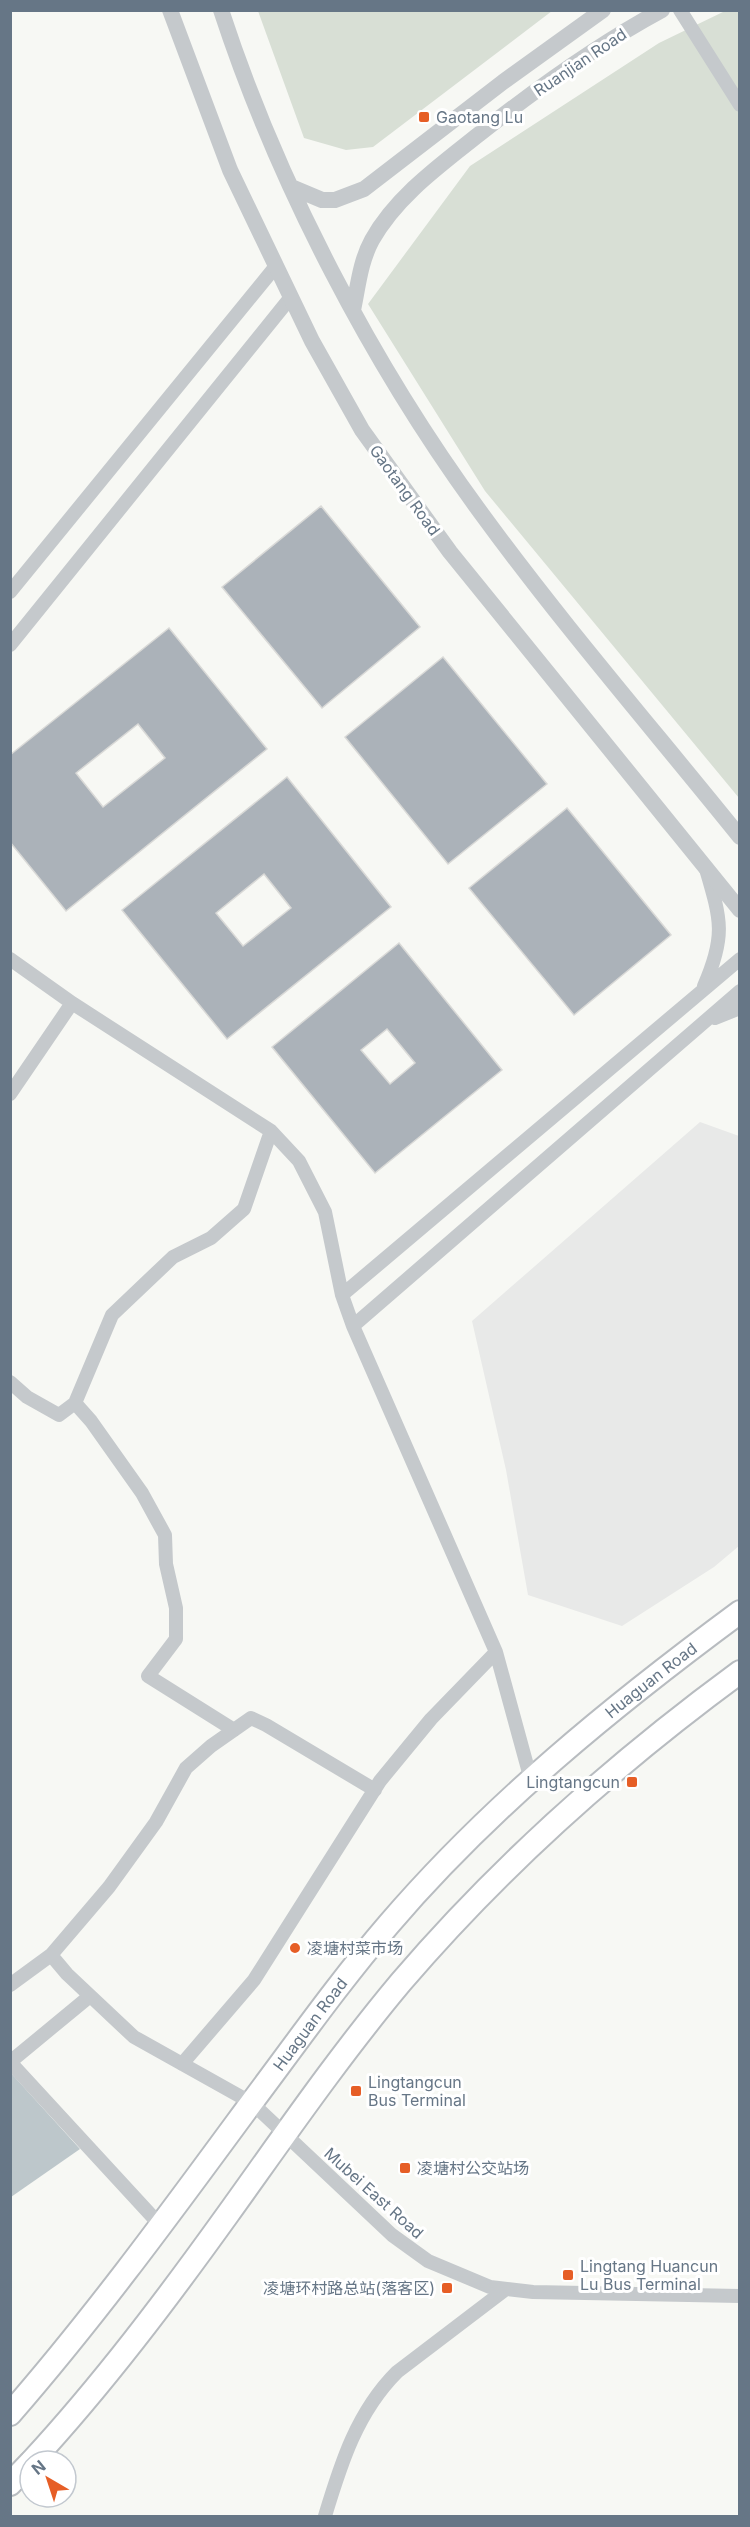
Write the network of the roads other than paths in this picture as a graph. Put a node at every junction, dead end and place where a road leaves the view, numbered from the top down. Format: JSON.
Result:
{"nodes":[{"id":1,"x":170,"y":10,"type":"edge"},
{"id":2,"x":221,"y":10,"type":"edge"},
{"id":3,"x":603,"y":10,"type":"edge"},
{"id":4,"x":662,"y":10,"type":"edge"},
{"id":5,"x":680,"y":10,"type":"edge"},
{"id":6,"x":740,"y":105,"type":"edge"},
{"id":7,"x":433,"y":138,"type":"junction"},
{"id":8,"x":449,"y":158,"type":"junction"},
{"id":9,"x":291,"y":187,"type":"junction"},
{"id":10,"x":276,"y":266,"type":"junction"},
{"id":11,"x":291,"y":297,"type":"junction"},
{"id":12,"x":353,"y":310,"type":"junction"},
{"id":13,"x":10,"y":592,"type":"edge"},
{"id":14,"x":10,"y":645,"type":"edge"},
{"id":15,"x":740,"y":837,"type":"edge"},
{"id":16,"x":705,"y":867,"type":"junction"},
{"id":17,"x":740,"y":910,"type":"edge"},
{"id":18,"x":10,"y":959,"type":"edge"},
{"id":19,"x":740,"y":959,"type":"edge"},
{"id":20,"x":703,"y":988,"type":"junction"},
{"id":21,"x":740,"y":991,"type":"edge"},
{"id":22,"x":72,"y":1004,"type":"junction"},
{"id":23,"x":740,"y":1008,"type":"edge"},
{"id":24,"x":702,"y":1024,"type":"junction"},
{"id":25,"x":10,"y":1094,"type":"edge"},
{"id":26,"x":271,"y":1131,"type":"junction"},
{"id":27,"x":342,"y":1295,"type":"junction"},
{"id":28,"x":353,"y":1326,"type":"junction"},
{"id":29,"x":10,"y":1382,"type":"edge"},
{"id":30,"x":75,"y":1403,"type":"junction"},
{"id":31,"x":740,"y":1612,"type":"edge"},
{"id":32,"x":496,"y":1652,"type":"junction"},
{"id":33,"x":740,"y":1672,"type":"edge"},
{"id":34,"x":234,"y":1730,"type":"junction"},
{"id":35,"x":531,"y":1780,"type":"junction"},
{"id":36,"x":375,"y":1790,"type":"junction"},
{"id":37,"x":51,"y":1955,"type":"junction"},
{"id":38,"x":10,"y":1985,"type":"edge"},
{"id":39,"x":90,"y":1996,"type":"junction"},
{"id":40,"x":10,"y":2062,"type":"edge"},
{"id":41,"x":182,"y":2064,"type":"junction"},
{"id":42,"x":252,"y":2103,"type":"junction"},
{"id":43,"x":286,"y":2132,"type":"junction"},
{"id":44,"x":162,"y":2226,"type":"junction"},
{"id":45,"x":506,"y":2289,"type":"junction"},
{"id":46,"x":740,"y":2296,"type":"edge"},
{"id":47,"x":10,"y":2414,"type":"edge"},
{"id":48,"x":42,"y":2449,"type":"edge"},
{"id":49,"x":325,"y":2517,"type":"edge"}],
"edges":[{"from":1,"to":10,"type":"street","name":"Gaotang Road"},
{"from":2,"to":9,"type":"street"},
{"from":3,"to":7,"type":"street","name":"Ruanjian Road"},
{"from":4,"to":8,"type":"street","name":"Ruanjian Road"},
{"from":5,"to":6,"type":"street"},
{"from":7,"to":8,"type":"street"},
{"from":7,"to":9,"type":"street","name":"Ruanjian Road"},
{"from":8,"to":12,"type":"street","name":"Ruanjian Road"},
{"from":9,"to":12,"type":"street"},
{"from":10,"to":11,"type":"street","name":"Gaotang Road"},
{"from":10,"to":13,"type":"street"},
{"from":11,"to":14,"type":"street"},
{"from":11,"to":16,"type":"street","name":"Gaotang Road"},
{"from":12,"to":15,"type":"street"},
{"from":16,"to":17,"type":"street","name":"Gaotang Road"},
{"from":16,"to":20,"type":"street"},
{"from":18,"to":22,"type":"street"},
{"from":19,"to":20,"type":"street"},
{"from":20,"to":27,"type":"street"},
{"from":21,"to":24,"type":"street"},
{"from":22,"to":25,"type":"street"},
{"from":22,"to":26,"type":"street"},
{"from":23,"to":24,"type":"street"},
{"from":24,"to":28,"type":"street"},
{"from":26,"to":27,"type":"street"},
{"from":26,"to":30,"type":"street"},
{"from":27,"to":28,"type":"street"},
{"from":28,"to":32,"type":"street"},
{"from":29,"to":30,"type":"street"},
{"from":30,"to":34,"type":"street"},
{"from":31,"to":35,"type":"main road","name":"Huaguan Road"},
{"from":32,"to":35,"type":"street"},
{"from":32,"to":36,"type":"street"},
{"from":33,"to":43,"type":"main road"},
{"from":34,"to":36,"type":"street"},
{"from":34,"to":37,"type":"street"},
{"from":35,"to":42,"type":"main road","name":"Huaguan Road"},
{"from":36,"to":41,"type":"street"},
{"from":37,"to":38,"type":"street"},
{"from":37,"to":39,"type":"street","name":"Mubei East Road"},
{"from":39,"to":40,"type":"street"},
{"from":39,"to":41,"type":"street","name":"Mubei East Road"},
{"from":40,"to":44,"type":"street"},
{"from":41,"to":42,"type":"street","name":"Mubei East Road"},
{"from":42,"to":43,"type":"street","name":"Mubei East Road"},
{"from":42,"to":44,"type":"main road","name":"Huaguan Road"},
{"from":43,"to":45,"type":"street","name":"Mubei East Road"},
{"from":43,"to":48,"type":"main road"},
{"from":44,"to":47,"type":"main road","name":"Huaguan Road"},
{"from":45,"to":46,"type":"street","name":"Mubei East Road"},
{"from":45,"to":49,"type":"street"}]}
